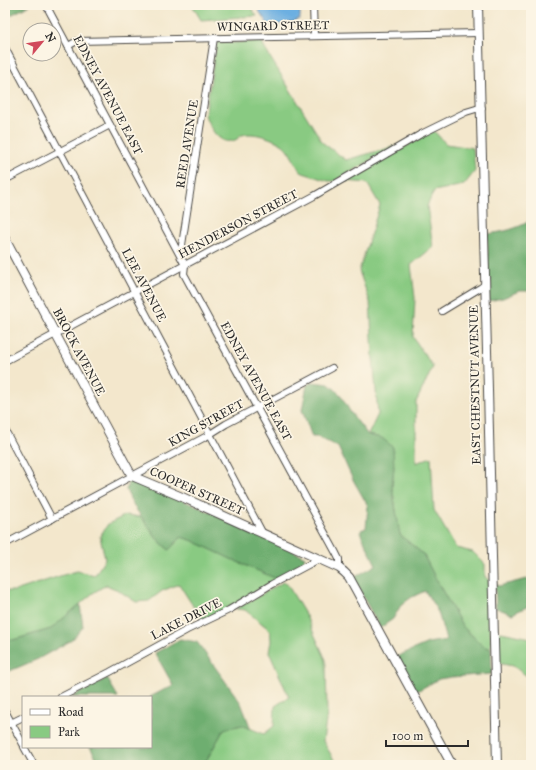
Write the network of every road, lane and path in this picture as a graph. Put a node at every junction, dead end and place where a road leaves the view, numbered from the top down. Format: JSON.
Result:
{"nodes":[{"id":1,"x":46,"y":5,"type":"edge"},
{"id":2,"x":313,"y":5,"type":"edge"},
{"id":3,"x":478,"y":5,"type":"edge"},
{"id":4,"x":479,"y":33,"type":"junction"},
{"id":5,"x":314,"y":36,"type":"junction"},
{"id":6,"x":214,"y":38,"type":"junction"},
{"id":7,"x":68,"y":46,"type":"junction"},
{"id":8,"x":5,"y":48,"type":"edge"},
{"id":9,"x":482,"y":108,"type":"junction"},
{"id":10,"x":110,"y":125,"type":"junction"},
{"id":11,"x":60,"y":151,"type":"junction"},
{"id":12,"x":5,"y":180,"type":"edge"},
{"id":13,"x":5,"y":238,"type":"edge"},
{"id":14,"x":179,"y":252,"type":"junction"},
{"id":15,"x":185,"y":265,"type":"junction"},
{"id":16,"x":485,"y":283,"type":"junction"},
{"id":17,"x":134,"y":292,"type":"junction"},
{"id":18,"x":442,"y":311,"type":"dead end"},
{"id":19,"x":56,"y":334,"type":"junction"},
{"id":20,"x":5,"y":361,"type":"edge"},
{"id":21,"x":332,"y":368,"type":"dead end"},
{"id":22,"x":257,"y":408,"type":"junction"},
{"id":23,"x":5,"y":430,"type":"edge"},
{"id":24,"x":210,"y":433,"type":"junction"},
{"id":25,"x":132,"y":476,"type":"junction"},
{"id":26,"x":52,"y":519,"type":"junction"},
{"id":27,"x":263,"y":534,"type":"junction"},
{"id":28,"x":5,"y":544,"type":"edge"},
{"id":29,"x":319,"y":559,"type":"junction"},
{"id":30,"x":339,"y":568,"type":"junction"},
{"id":31,"x":63,"y":696,"type":"edge"},
{"id":32,"x":5,"y":711,"type":"edge"},
{"id":33,"x":22,"y":718,"type":"edge"},
{"id":34,"x":11,"y":723,"type":"junction"},
{"id":35,"x":5,"y":726,"type":"edge"},
{"id":36,"x":22,"y":742,"type":"edge"},
{"id":37,"x":25,"y":748,"type":"edge"},
{"id":38,"x":34,"y":765,"type":"edge"},
{"id":39,"x":452,"y":765,"type":"edge"},
{"id":40,"x":497,"y":765,"type":"edge"}],
"edges":[{"from":1,"to":7,"type":"street","name":"EDNEY AVENUE EAST"},
{"from":2,"to":5,"type":"street"},
{"from":3,"to":4,"type":"street","name":"EAST CHESTNUT AVENUE"},
{"from":4,"to":5,"type":"street","name":"WINGARD STREET"},
{"from":4,"to":9,"type":"street","name":"EAST CHESTNUT AVENUE"},
{"from":5,"to":6,"type":"street","name":"WINGARD STREET"},
{"from":6,"to":7,"type":"street","name":"WINGARD STREET"},
{"from":6,"to":14,"type":"street","name":"REED AVENUE"},
{"from":7,"to":10,"type":"street","name":"EDNEY AVENUE EAST"},
{"from":8,"to":11,"type":"street","name":"LEE AVENUE"},
{"from":9,"to":15,"type":"street","name":"HENDERSON STREET"},
{"from":9,"to":16,"type":"street","name":"EAST CHESTNUT AVENUE"},
{"from":10,"to":11,"type":"street"},
{"from":10,"to":14,"type":"street","name":"EDNEY AVENUE EAST"},
{"from":11,"to":12,"type":"street"},
{"from":11,"to":17,"type":"street","name":"LEE AVENUE"},
{"from":13,"to":19,"type":"street","name":"BROCK AVENUE"},
{"from":14,"to":15,"type":"street","name":"EDNEY AVENUE EAST"},
{"from":15,"to":17,"type":"street","name":"HENDERSON STREET"},
{"from":15,"to":22,"type":"street","name":"EDNEY AVENUE EAST"},
{"from":16,"to":18,"type":"street"},
{"from":16,"to":40,"type":"street","name":"EAST CHESTNUT AVENUE"},
{"from":17,"to":19,"type":"street","name":"HENDERSON STREET"},
{"from":17,"to":24,"type":"street","name":"LEE AVENUE"},
{"from":19,"to":20,"type":"street","name":"HENDERSON STREET"},
{"from":19,"to":25,"type":"street","name":"BROCK AVENUE"},
{"from":21,"to":22,"type":"street","name":"KING STREET"},
{"from":22,"to":24,"type":"street","name":"KING STREET"},
{"from":22,"to":30,"type":"street","name":"EDNEY AVENUE EAST"},
{"from":23,"to":26,"type":"street"},
{"from":24,"to":25,"type":"street","name":"KING STREET"},
{"from":24,"to":27,"type":"street","name":"LEE AVENUE"},
{"from":25,"to":26,"type":"street","name":"COOPER STREET"},
{"from":25,"to":27,"type":"street","name":"COOPER STREET"},
{"from":26,"to":28,"type":"street","name":"COOPER STREET"},
{"from":27,"to":29,"type":"street","name":"COOPER STREET"},
{"from":29,"to":30,"type":"street","name":"COOPER STREET"},
{"from":29,"to":31,"type":"street","name":"LAKE DRIVE"},
{"from":30,"to":39,"type":"street","name":"EDNEY AVENUE EAST"},
{"from":32,"to":34,"type":"street"},
{"from":33,"to":34,"type":"street"},
{"from":34,"to":35,"type":"street"},
{"from":34,"to":36,"type":"street"},
{"from":37,"to":38,"type":"street"}]}
